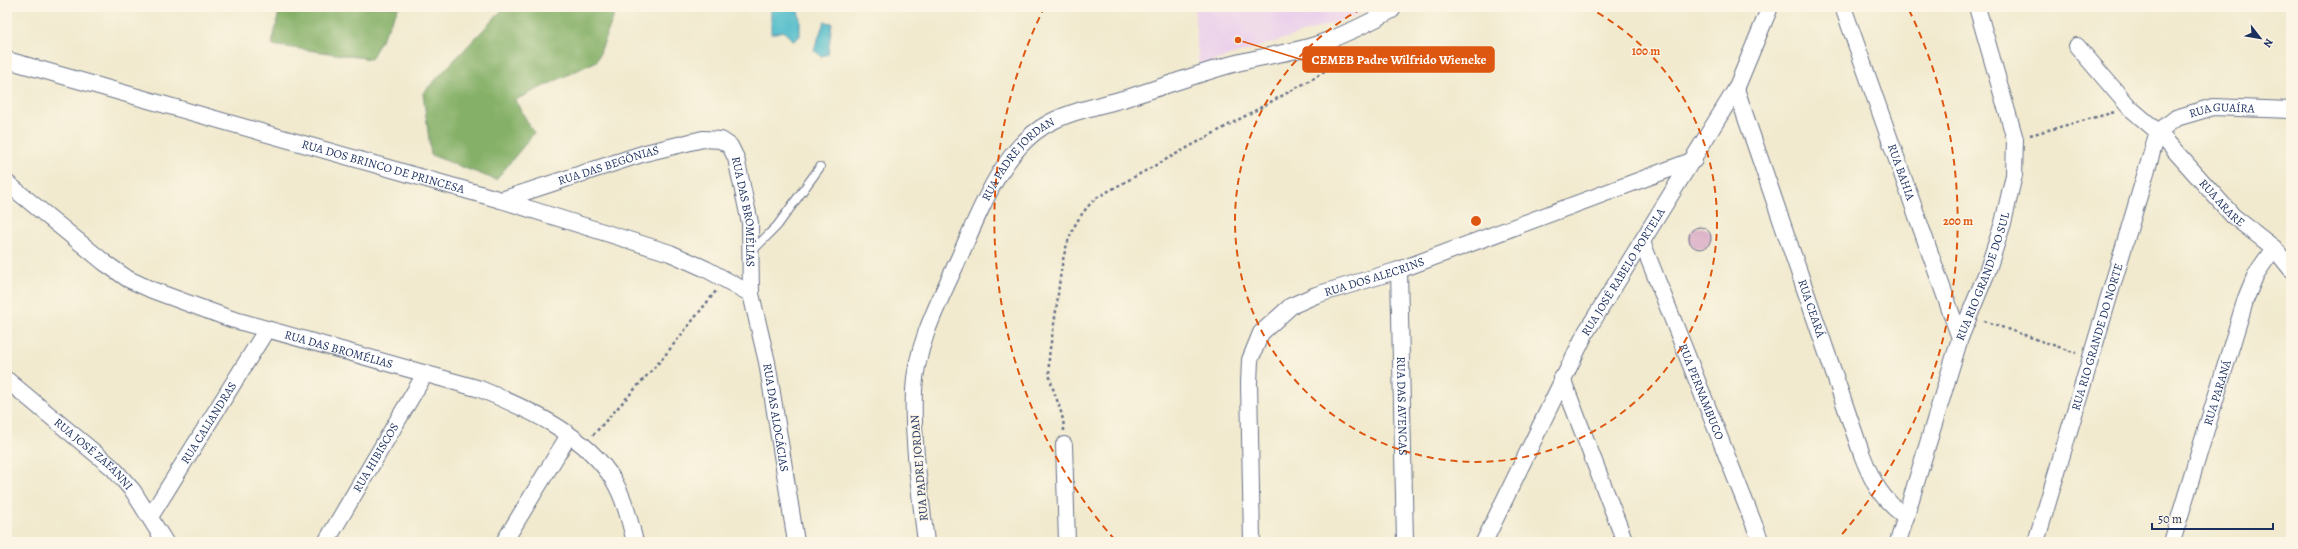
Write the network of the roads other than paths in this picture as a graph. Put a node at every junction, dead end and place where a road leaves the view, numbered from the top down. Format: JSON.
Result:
{"nodes":[{"id":1,"x":1770,"y":7,"type":"edge"},
{"id":2,"x":1842,"y":7,"type":"edge"},
{"id":3,"x":1977,"y":7,"type":"edge"},
{"id":4,"x":1392,"y":8,"type":"edge"},
{"id":5,"x":2077,"y":46,"type":"dead end"},
{"id":6,"x":7,"y":60,"type":"edge"},
{"id":7,"x":1736,"y":89,"type":"junction"},
{"id":8,"x":2291,"y":110,"type":"edge"},
{"id":9,"x":2158,"y":132,"type":"junction"},
{"id":10,"x":717,"y":139,"type":"joint"},
{"id":11,"x":1694,"y":160,"type":"junction"},
{"id":12,"x":820,"y":167,"type":"dead end"},
{"id":13,"x":7,"y":183,"type":"edge"},
{"id":14,"x":502,"y":200,"type":"junction"},
{"id":15,"x":1642,"y":242,"type":"junction"},
{"id":16,"x":2274,"y":248,"type":"junction"},
{"id":17,"x":751,"y":252,"type":"junction"},
{"id":18,"x":2291,"y":269,"type":"edge"},
{"id":19,"x":1399,"y":270,"type":"junction"},
{"id":20,"x":751,"y":294,"type":"junction"},
{"id":21,"x":267,"y":329,"type":"junction"},
{"id":22,"x":1960,"y":338,"type":"junction"},
{"id":23,"x":425,"y":374,"type":"junction"},
{"id":24,"x":1562,"y":378,"type":"junction"},
{"id":25,"x":7,"y":380,"type":"edge"},
{"id":26,"x":569,"y":435,"type":"junction"},
{"id":27,"x":1064,"y":445,"type":"road end"},
{"id":28,"x":150,"y":517,"type":"junction"},
{"id":29,"x":1906,"y":517,"type":"junction"},
{"id":30,"x":165,"y":542,"type":"edge"},
{"id":31,"x":326,"y":542,"type":"edge"},
{"id":32,"x":504,"y":542,"type":"edge"},
{"id":33,"x":634,"y":542,"type":"edge"},
{"id":34,"x":796,"y":542,"type":"edge"},
{"id":35,"x":926,"y":542,"type":"edge"},
{"id":36,"x":1067,"y":542,"type":"edge"},
{"id":37,"x":1252,"y":542,"type":"edge"},
{"id":38,"x":1405,"y":542,"type":"edge"},
{"id":39,"x":1484,"y":542,"type":"edge"},
{"id":40,"x":1625,"y":542,"type":"edge"},
{"id":41,"x":1761,"y":542,"type":"edge"},
{"id":42,"x":1898,"y":542,"type":"edge"},
{"id":43,"x":2036,"y":542,"type":"edge"},
{"id":44,"x":2172,"y":542,"type":"edge"}],
"edges":[{"from":1,"to":7,"type":"street","name":"RUA JOSÉ RABELO PORTELA"},
{"from":2,"to":22,"type":"street","name":"RUA BAHIA"},
{"from":3,"to":22,"type":"street","name":"RUA RIO GRANDE DO SUL"},
{"from":4,"to":35,"type":"street","name":"RUA PADRE JORDAN"},
{"from":5,"to":9,"type":"street","name":"RUA ARARE"},
{"from":6,"to":14,"type":"street","name":"RUA DOS BRINCO DE PRINCESA"},
{"from":7,"to":11,"type":"street","name":"RUA JOSÉ RABELO PORTELA"},
{"from":7,"to":29,"type":"street","name":"RUA CEARÁ"},
{"from":8,"to":9,"type":"street","name":"RUA GUAÍRA"},
{"from":9,"to":16,"type":"street","name":"RUA ARARE"},
{"from":9,"to":43,"type":"street","name":"RUA RIO GRANDE DO NORTE"},
{"from":10,"to":14,"type":"street","name":"RUA DAS BEGÔNIAS"},
{"from":10,"to":17,"type":"street","name":"RUA DAS BROMÉLIAS"},
{"from":11,"to":15,"type":"street","name":"RUA JOSÉ RABELO PORTELA"},
{"from":11,"to":19,"type":"street","name":"RUA DOS ALECRINS"},
{"from":12,"to":17,"type":"lane"},
{"from":13,"to":21,"type":"street","name":"RUA DAS BROMÉLIAS"},
{"from":14,"to":20,"type":"street","name":"RUA DOS BRINCO DE PRINCESA"},
{"from":15,"to":24,"type":"street","name":"RUA JOSÉ RABELO PORTELA"},
{"from":15,"to":41,"type":"street","name":"RUA PERNAMBUCO"},
{"from":16,"to":18,"type":"street","name":"RUA ARARE"},
{"from":16,"to":44,"type":"street","name":"RUA PARANÁ"},
{"from":17,"to":20,"type":"street","name":"RUA DAS BROMÉLIAS"},
{"from":19,"to":37,"type":"street","name":"RUA DOS ALECRINS"},
{"from":19,"to":38,"type":"street","name":"RUA DAS AVENCAS"},
{"from":20,"to":34,"type":"street","name":"RUA DAS ALOCÁCIAS"},
{"from":21,"to":23,"type":"street","name":"RUA DAS BROMÉLIAS"},
{"from":21,"to":28,"type":"street","name":"RUA CALIANDRAS"},
{"from":22,"to":29,"type":"street","name":"RUA RIO GRANDE DO SUL"},
{"from":23,"to":26,"type":"street","name":"RUA DAS BROMÉLIAS"},
{"from":23,"to":31,"type":"street","name":"RUA HIBISCOS"},
{"from":24,"to":39,"type":"street","name":"RUA JOSÉ RABELO PORTELA"},
{"from":24,"to":40,"type":"street"},
{"from":25,"to":28,"type":"street","name":"RUA JOSÉ ZAFANNI"},
{"from":26,"to":32,"type":"street"},
{"from":26,"to":33,"type":"street","name":"RUA DAS BROMÉLIAS"},
{"from":27,"to":36,"type":"street"},
{"from":28,"to":30,"type":"street","name":"RUA JOSÉ ZAFANNI"},
{"from":29,"to":42,"type":"street","name":"RUA RIO GRANDE DO SUL"}]}
